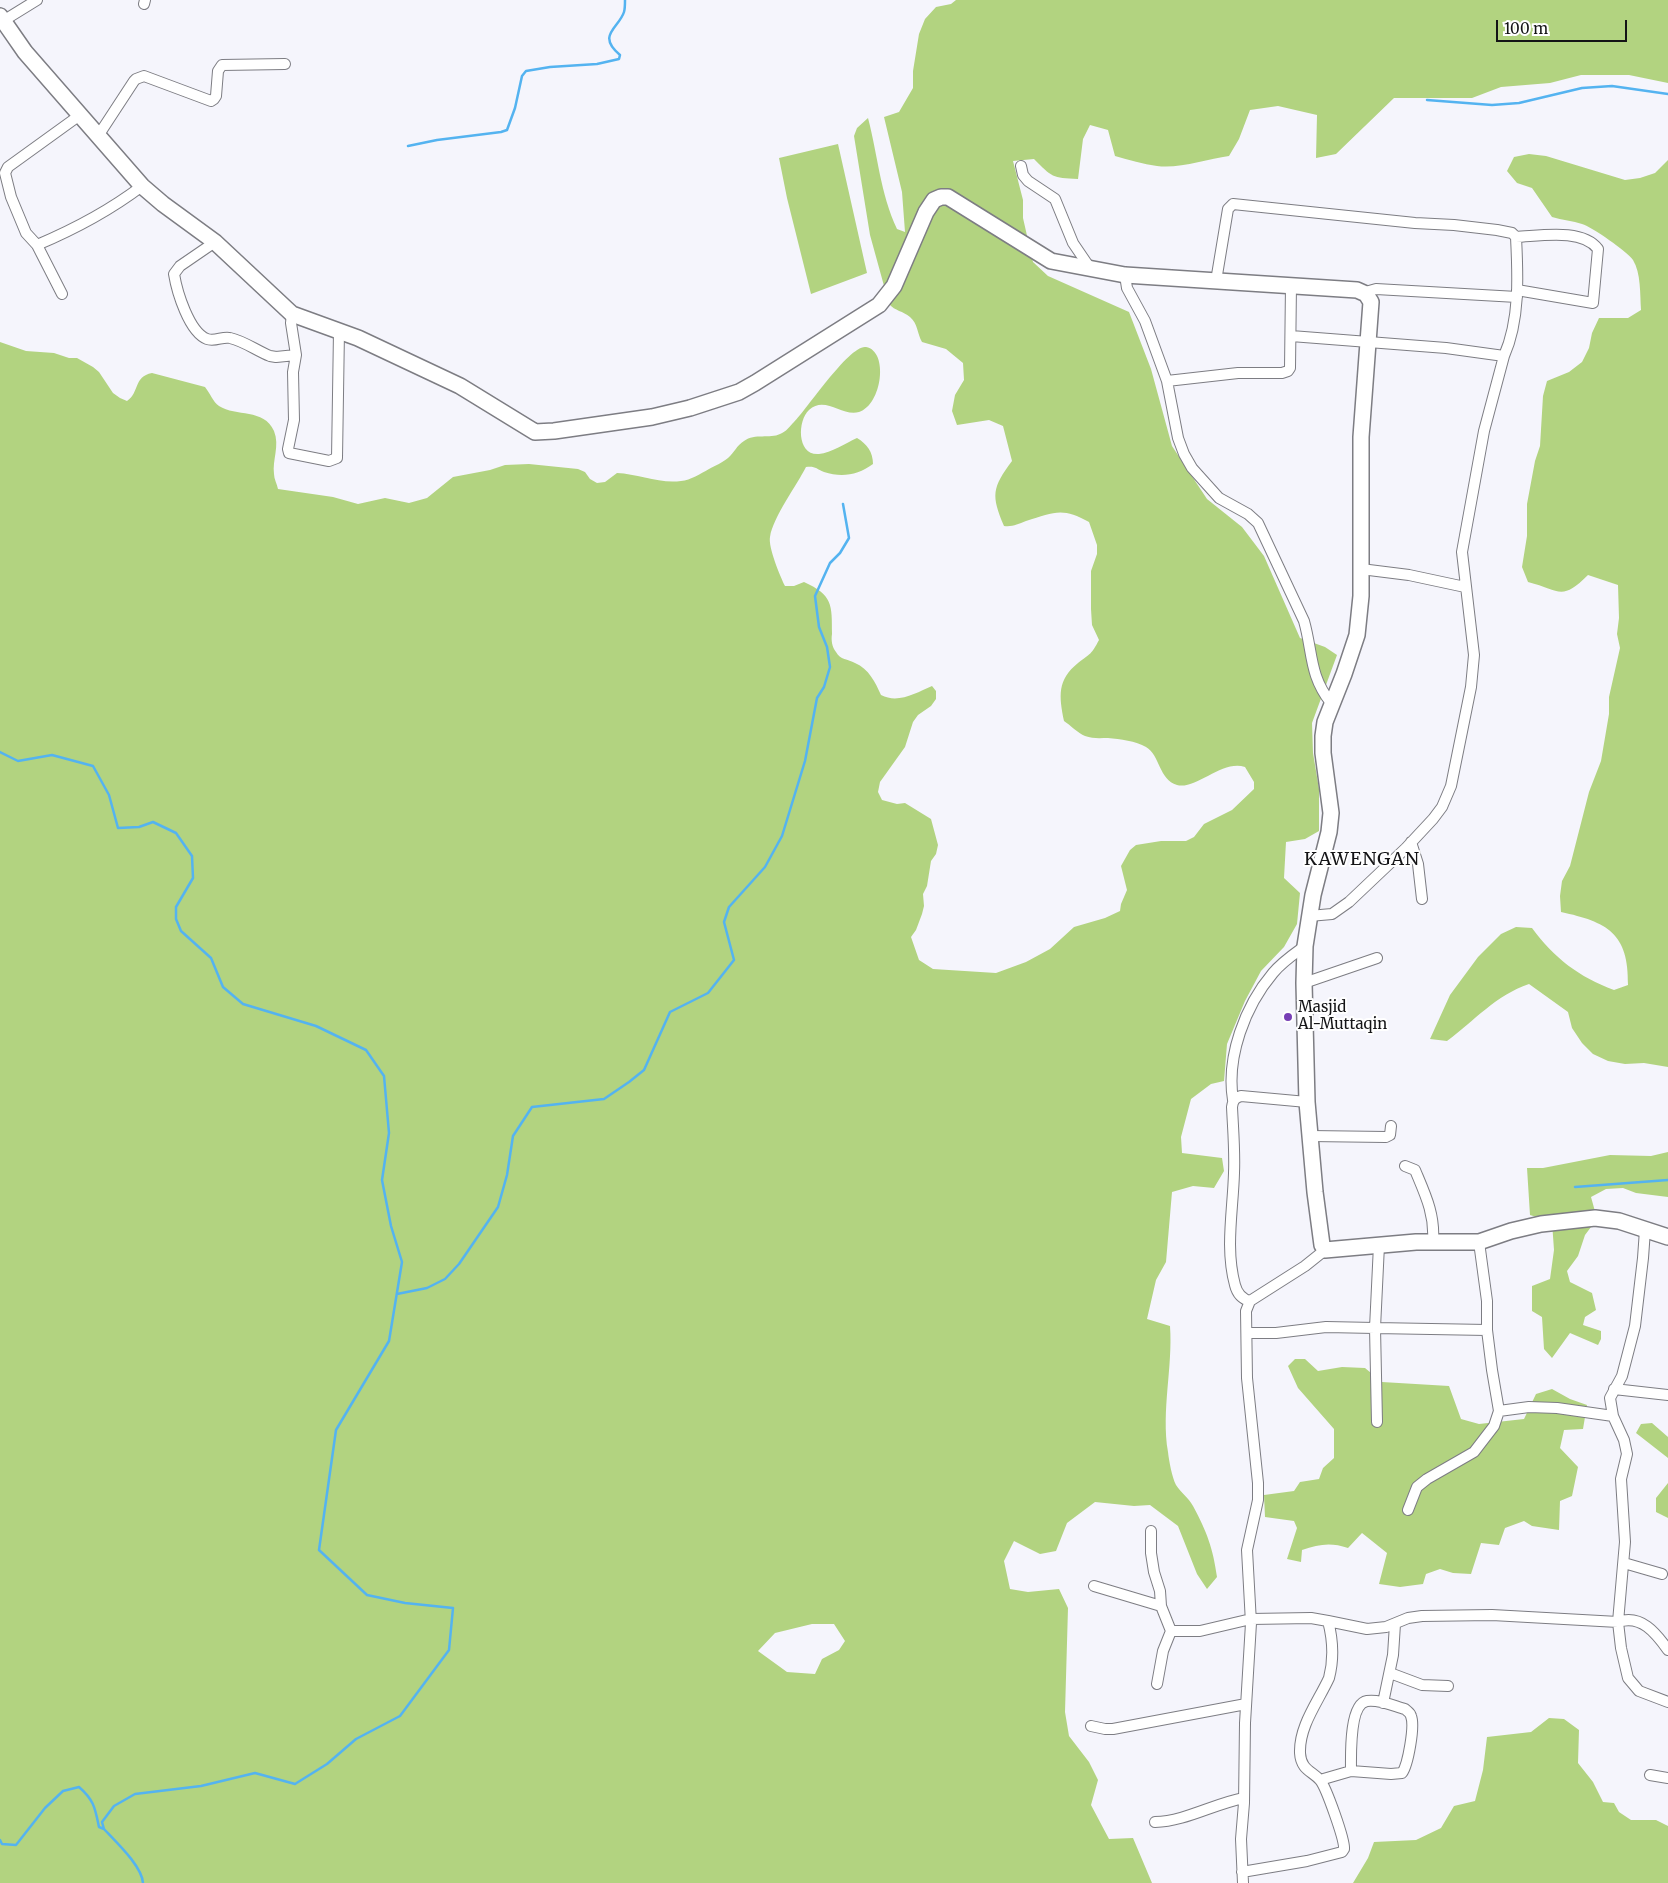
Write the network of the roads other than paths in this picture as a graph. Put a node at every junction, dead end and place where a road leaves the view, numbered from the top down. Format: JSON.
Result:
{"nodes":[{"id":1,"x":37,"y":0,"type":"edge"},
{"id":2,"x":2,"y":18,"type":"edge"},
{"id":3,"x":285,"y":64,"type":"dead end"},
{"id":4,"x":80,"y":116,"type":"junction"},
{"id":5,"x":98,"y":136,"type":"junction"},
{"id":6,"x":1021,"y":166,"type":"dead end"},
{"id":7,"x":142,"y":186,"type":"junction"},
{"id":8,"x":1516,"y":237,"type":"junction"},
{"id":9,"x":216,"y":242,"type":"junction"},
{"id":10,"x":37,"y":245,"type":"junction"},
{"id":11,"x":1090,"y":268,"type":"junction"},
{"id":12,"x":1125,"y":275,"type":"junction"},
{"id":13,"x":1216,"y":281,"type":"junction"},
{"id":14,"x":1291,"y":285,"type":"junction"},
{"id":15,"x":62,"y":294,"type":"dead end"},
{"id":16,"x":1366,"y":294,"type":"junction"},
{"id":17,"x":1517,"y":294,"type":"junction"},
{"id":18,"x":292,"y":314,"type":"junction"},
{"id":19,"x":339,"y":330,"type":"junction"},
{"id":20,"x":1291,"y":336,"type":"junction"},
{"id":21,"x":1368,"y":342,"type":"junction"},
{"id":22,"x":296,"y":355,"type":"junction"},
{"id":23,"x":1504,"y":356,"type":"junction"},
{"id":24,"x":1167,"y":381,"type":"junction"},
{"id":25,"x":1361,"y":569,"type":"junction"},
{"id":26,"x":1465,"y":587,"type":"junction"},
{"id":27,"x":1331,"y":703,"type":"junction"},
{"id":28,"x":1411,"y":842,"type":"junction"},
{"id":29,"x":1422,"y":899,"type":"dead end"},
{"id":30,"x":1309,"y":916,"type":"junction"},
{"id":31,"x":1305,"y":946,"type":"junction"},
{"id":32,"x":1377,"y":958,"type":"dead end"},
{"id":33,"x":1304,"y":983,"type":"junction"},
{"id":34,"x":1233,"y":1100,"type":"junction"},
{"id":35,"x":1307,"y":1102,"type":"junction"},
{"id":36,"x":1391,"y":1126,"type":"dead end"},
{"id":37,"x":1310,"y":1136,"type":"junction"},
{"id":38,"x":1405,"y":1166,"type":"dead end"},
{"id":39,"x":1645,"y":1230,"type":"junction"},
{"id":40,"x":1668,"y":1237,"type":"edge"},
{"id":41,"x":1433,"y":1241,"type":"junction"},
{"id":42,"x":1479,"y":1242,"type":"junction"},
{"id":43,"x":1379,"y":1245,"type":"junction"},
{"id":44,"x":1325,"y":1250,"type":"junction"},
{"id":45,"x":1250,"y":1301,"type":"junction"},
{"id":46,"x":1375,"y":1328,"type":"junction"},
{"id":47,"x":1487,"y":1330,"type":"junction"},
{"id":48,"x":1247,"y":1333,"type":"junction"},
{"id":49,"x":1614,"y":1389,"type":"junction"},
{"id":50,"x":1668,"y":1395,"type":"edge"},
{"id":51,"x":1499,"y":1410,"type":"junction"},
{"id":52,"x":1614,"y":1416,"type":"junction"},
{"id":53,"x":1378,"y":1422,"type":"dead end"},
{"id":54,"x":1408,"y":1510,"type":"dead end"},
{"id":55,"x":1151,"y":1531,"type":"dead end"},
{"id":56,"x":1624,"y":1563,"type":"junction"},
{"id":57,"x":1662,"y":1574,"type":"dead end"},
{"id":58,"x":1094,"y":1586,"type":"dead end"},
{"id":59,"x":1161,"y":1606,"type":"junction"},
{"id":60,"x":1251,"y":1619,"type":"junction"},
{"id":61,"x":1328,"y":1621,"type":"junction"},
{"id":62,"x":1618,"y":1622,"type":"junction"},
{"id":63,"x":1395,"y":1624,"type":"junction"},
{"id":64,"x":1171,"y":1632,"type":"junction"},
{"id":65,"x":1668,"y":1650,"type":"edge"},
{"id":66,"x":1390,"y":1674,"type":"junction"},
{"id":67,"x":1157,"y":1684,"type":"dead end"},
{"id":68,"x":1448,"y":1686,"type":"dead end"},
{"id":69,"x":1668,"y":1702,"type":"edge"},
{"id":70,"x":1383,"y":1703,"type":"junction"},
{"id":71,"x":1246,"y":1704,"type":"junction"},
{"id":72,"x":1092,"y":1726,"type":"dead end"},
{"id":73,"x":1351,"y":1770,"type":"junction"},
{"id":74,"x":1650,"y":1775,"type":"dead end"},
{"id":75,"x":1668,"y":1778,"type":"edge"},
{"id":76,"x":1320,"y":1780,"type":"junction"},
{"id":77,"x":1244,"y":1798,"type":"junction"},
{"id":78,"x":1155,"y":1822,"type":"dead end"},
{"id":79,"x":1242,"y":1872,"type":"junction"},
{"id":80,"x":1243,"y":1883,"type":"edge"}],
"edges":[{"from":1,"to":2,"type":"street"},
{"from":2,"to":4,"type":"main road"},
{"from":3,"to":5,"type":"street"},
{"from":4,"to":5,"type":"main road"},
{"from":4,"to":10,"type":"street"},
{"from":5,"to":7,"type":"main road"},
{"from":6,"to":11,"type":"street"},
{"from":7,"to":9,"type":"main road"},
{"from":7,"to":10,"type":"street"},
{"from":8,"to":13,"type":"street"},
{"from":8,"to":17,"type":"street"},
{"from":8,"to":17,"type":"street"},
{"from":9,"to":18,"type":"main road"},
{"from":9,"to":22,"type":"street"},
{"from":10,"to":15,"type":"street"},
{"from":11,"to":12,"type":"main road"},
{"from":11,"to":19,"type":"main road"},
{"from":12,"to":13,"type":"main road"},
{"from":12,"to":24,"type":"street"},
{"from":13,"to":14,"type":"main road"},
{"from":14,"to":16,"type":"main road"},
{"from":14,"to":20,"type":"street"},
{"from":16,"to":17,"type":"street"},
{"from":16,"to":21,"type":"main road"},
{"from":17,"to":23,"type":"street"},
{"from":18,"to":19,"type":"main road"},
{"from":18,"to":22,"type":"street"},
{"from":19,"to":22,"type":"street"},
{"from":20,"to":21,"type":"street"},
{"from":20,"to":24,"type":"street"},
{"from":21,"to":23,"type":"street"},
{"from":21,"to":25,"type":"main road"},
{"from":23,"to":26,"type":"street"},
{"from":24,"to":27,"type":"street"},
{"from":25,"to":26,"type":"street"},
{"from":25,"to":27,"type":"main road"},
{"from":26,"to":28,"type":"street"},
{"from":27,"to":30,"type":"main road"},
{"from":28,"to":29,"type":"street"},
{"from":28,"to":30,"type":"street"},
{"from":30,"to":31,"type":"main road"},
{"from":31,"to":33,"type":"main road"},
{"from":31,"to":34,"type":"street"},
{"from":32,"to":33,"type":"street"},
{"from":33,"to":35,"type":"main road"},
{"from":34,"to":35,"type":"street"},
{"from":34,"to":45,"type":"street"},
{"from":35,"to":37,"type":"main road"},
{"from":36,"to":37,"type":"street"},
{"from":37,"to":44,"type":"main road"},
{"from":38,"to":41,"type":"street"},
{"from":39,"to":40,"type":"main road"},
{"from":39,"to":42,"type":"main road"},
{"from":39,"to":49,"type":"street"},
{"from":41,"to":42,"type":"main road"},
{"from":41,"to":43,"type":"main road"},
{"from":42,"to":47,"type":"street"},
{"from":43,"to":44,"type":"main road"},
{"from":43,"to":46,"type":"street"},
{"from":44,"to":45,"type":"street"},
{"from":45,"to":48,"type":"street"},
{"from":46,"to":47,"type":"street"},
{"from":46,"to":48,"type":"street"},
{"from":46,"to":53,"type":"street"},
{"from":47,"to":51,"type":"street"},
{"from":48,"to":60,"type":"street"},
{"from":49,"to":50,"type":"street"},
{"from":49,"to":52,"type":"street"},
{"from":51,"to":52,"type":"street"},
{"from":51,"to":54,"type":"street"},
{"from":52,"to":56,"type":"street"},
{"from":55,"to":59,"type":"street"},
{"from":56,"to":57,"type":"street"},
{"from":56,"to":62,"type":"street"},
{"from":58,"to":59,"type":"street"},
{"from":59,"to":64,"type":"street"},
{"from":60,"to":61,"type":"street"},
{"from":60,"to":64,"type":"street"},
{"from":60,"to":71,"type":"street"},
{"from":61,"to":63,"type":"street"},
{"from":61,"to":76,"type":"street"},
{"from":62,"to":63,"type":"street"},
{"from":62,"to":65,"type":"street"},
{"from":62,"to":69,"type":"street"},
{"from":63,"to":66,"type":"street"},
{"from":64,"to":67,"type":"street"},
{"from":66,"to":68,"type":"street"},
{"from":66,"to":70,"type":"street"},
{"from":70,"to":73,"type":"street"},
{"from":70,"to":73,"type":"street"},
{"from":71,"to":72,"type":"street"},
{"from":71,"to":77,"type":"street"},
{"from":73,"to":76,"type":"street"},
{"from":74,"to":75,"type":"street"},
{"from":76,"to":79,"type":"street"},
{"from":77,"to":78,"type":"street"},
{"from":77,"to":79,"type":"street"},
{"from":79,"to":80,"type":"street"}]}
